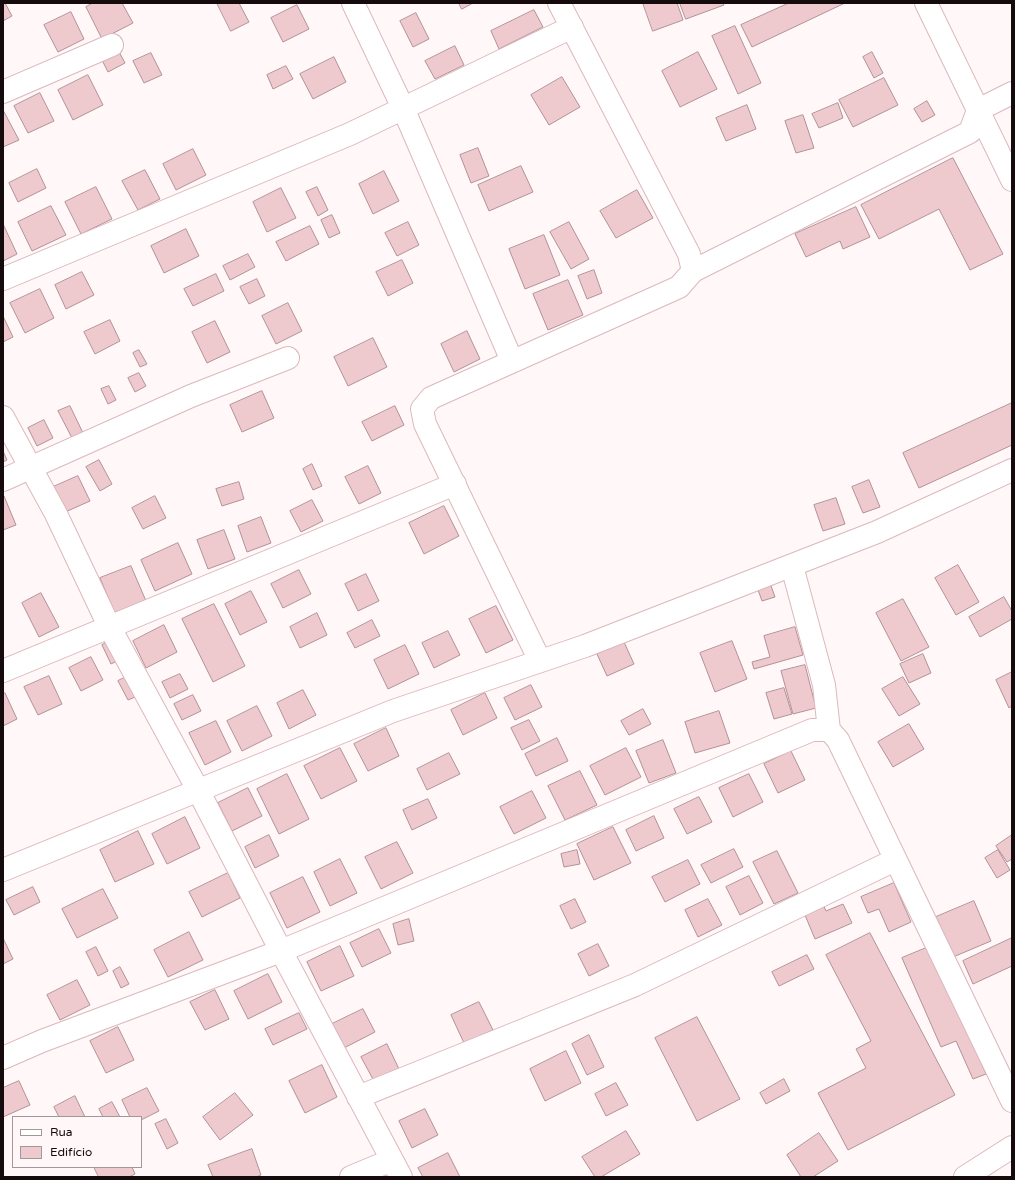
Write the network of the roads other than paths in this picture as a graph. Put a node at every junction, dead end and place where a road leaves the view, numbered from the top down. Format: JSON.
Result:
{"nodes":[{"id":1,"x":353,"y":3,"type":"edge"},
{"id":2,"x":559,"y":3,"type":"edge"},
{"id":3,"x":926,"y":3,"type":"edge"},
{"id":4,"x":572,"y":27,"type":"junction"},
{"id":5,"x":112,"y":45,"type":"dead end"},
{"id":6,"x":3,"y":92,"type":"edge"},
{"id":7,"x":1012,"y":93,"type":"edge"},
{"id":8,"x":403,"y":108,"type":"junction"},
{"id":9,"x":978,"y":110,"type":"junction"},
{"id":10,"x":1012,"y":180,"type":"edge"},
{"id":11,"x":693,"y":271,"type":"junction"},
{"id":12,"x":3,"y":279,"type":"edge"},
{"id":13,"x":288,"y":358,"type":"dead end"},
{"id":14,"x":512,"y":361,"type":"junction"},
{"id":15,"x":3,"y":417,"type":"edge"},
{"id":16,"x":30,"y":466,"type":"junction"},
{"id":17,"x":1012,"y":470,"type":"edge"},
{"id":18,"x":3,"y":480,"type":"edge"},
{"id":19,"x":455,"y":484,"type":"junction"},
{"id":20,"x":792,"y":566,"type":"junction"},
{"id":21,"x":109,"y":626,"type":"junction"},
{"id":22,"x":540,"y":661,"type":"junction"},
{"id":23,"x":3,"y":671,"type":"edge"},
{"id":24,"x":829,"y":730,"type":"junction"},
{"id":25,"x":198,"y":790,"type":"junction"},
{"id":26,"x":895,"y":860,"type":"junction"},
{"id":27,"x":3,"y":870,"type":"edge"},
{"id":28,"x":281,"y":951,"type":"junction"},
{"id":29,"x":3,"y":1058,"type":"edge"},
{"id":30,"x":358,"y":1097,"type":"junction"},
{"id":31,"x":1012,"y":1101,"type":"edge"},
{"id":32,"x":1012,"y":1147,"type":"edge"},
{"id":33,"x":396,"y":1168,"type":"edge"},
{"id":34,"x":350,"y":1177,"type":"edge"},
{"id":35,"x":965,"y":1177,"type":"edge"}],
"edges":[{"from":1,"to":8,"type":"street"},
{"from":2,"to":4,"type":"street"},
{"from":3,"to":9,"type":"street"},
{"from":4,"to":8,"type":"street"},
{"from":4,"to":11,"type":"street"},
{"from":5,"to":6,"type":"street"},
{"from":7,"to":9,"type":"street"},
{"from":8,"to":12,"type":"street"},
{"from":8,"to":14,"type":"street"},
{"from":9,"to":10,"type":"street"},
{"from":9,"to":11,"type":"street"},
{"from":11,"to":14,"type":"street"},
{"from":13,"to":16,"type":"street"},
{"from":14,"to":19,"type":"street"},
{"from":15,"to":16,"type":"street"},
{"from":16,"to":18,"type":"street"},
{"from":16,"to":21,"type":"street"},
{"from":17,"to":20,"type":"street"},
{"from":19,"to":21,"type":"street"},
{"from":19,"to":22,"type":"street"},
{"from":20,"to":22,"type":"street"},
{"from":20,"to":24,"type":"street"},
{"from":21,"to":23,"type":"street"},
{"from":21,"to":25,"type":"street"},
{"from":22,"to":25,"type":"street"},
{"from":24,"to":26,"type":"street"},
{"from":24,"to":28,"type":"street"},
{"from":25,"to":27,"type":"street"},
{"from":25,"to":28,"type":"street"},
{"from":26,"to":30,"type":"street"},
{"from":26,"to":31,"type":"street"},
{"from":28,"to":29,"type":"street"},
{"from":28,"to":30,"type":"street"},
{"from":30,"to":33,"type":"street"},
{"from":32,"to":35,"type":"street"},
{"from":33,"to":34,"type":"street"}]}
